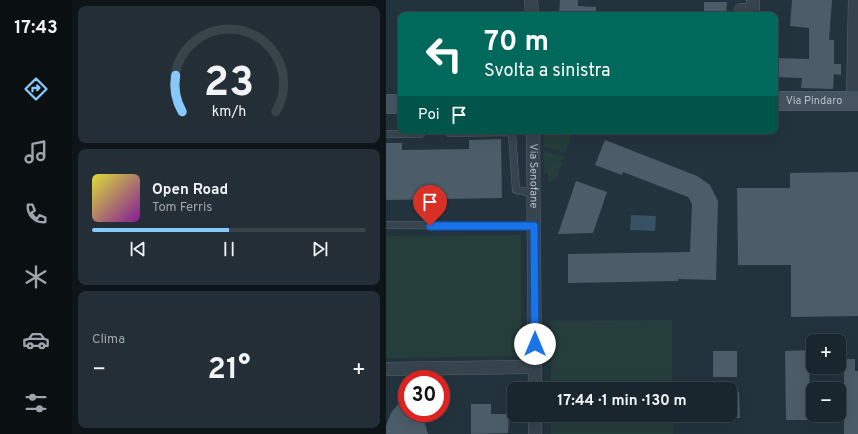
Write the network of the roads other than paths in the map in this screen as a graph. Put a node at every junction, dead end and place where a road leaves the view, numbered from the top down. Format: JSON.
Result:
{"nodes":[{"id":1,"x":532,"y":0,"type":"edge"},
{"id":2,"x":753,"y":0,"type":"edge"},
{"id":3,"x":856,"y":4,"type":"edge"},
{"id":4,"x":532,"y":12,"type":"edge"},
{"id":5,"x":741,"y":12,"type":"edge"},
{"id":6,"x":778,"y":101,"type":"edge"},
{"id":7,"x":856,"y":101,"type":"edge"},
{"id":8,"x":386,"y":104,"type":"edge"},
{"id":9,"x":398,"y":104,"type":"edge"},
{"id":10,"x":386,"y":134,"type":"edge"},
{"id":11,"x":398,"y":134,"type":"edge"},
{"id":12,"x":398,"y":134,"type":"edge"},
{"id":13,"x":420,"y":134,"type":"edge"},
{"id":14,"x":512,"y":134,"type":"edge"},
{"id":15,"x":533,"y":134,"type":"edge"},
{"id":16,"x":534,"y":193,"type":"junction"},
{"id":17,"x":386,"y":225,"type":"edge"},
{"id":18,"x":534,"y":226,"type":"junction"},
{"id":19,"x":535,"y":367,"type":"junction"},
{"id":20,"x":386,"y":369,"type":"edge"},
{"id":21,"x":535,"y":382,"type":"edge"},
{"id":22,"x":535,"y":422,"type":"edge"},
{"id":23,"x":535,"y":434,"type":"edge"}],
"edges":[{"from":1,"to":4,"type":"street"},
{"from":2,"to":5,"type":"street"},
{"from":3,"to":7,"type":"street"},
{"from":6,"to":7,"type":"street","name":"Via Pindaro"},
{"from":8,"to":9,"type":"street"},
{"from":10,"to":12,"type":"lane"},
{"from":11,"to":13,"type":"lane"},
{"from":14,"to":16,"type":"lane"},
{"from":15,"to":16,"type":"street","name":"Via Senofane"},
{"from":16,"to":18,"type":"street","name":"Via Senofane"},
{"from":17,"to":18,"type":"lane"},
{"from":18,"to":19,"type":"street","name":"Via Senofane"},
{"from":19,"to":20,"type":"street"},
{"from":19,"to":21,"type":"street","name":"Via Senofane"},
{"from":22,"to":23,"type":"street"}]}
